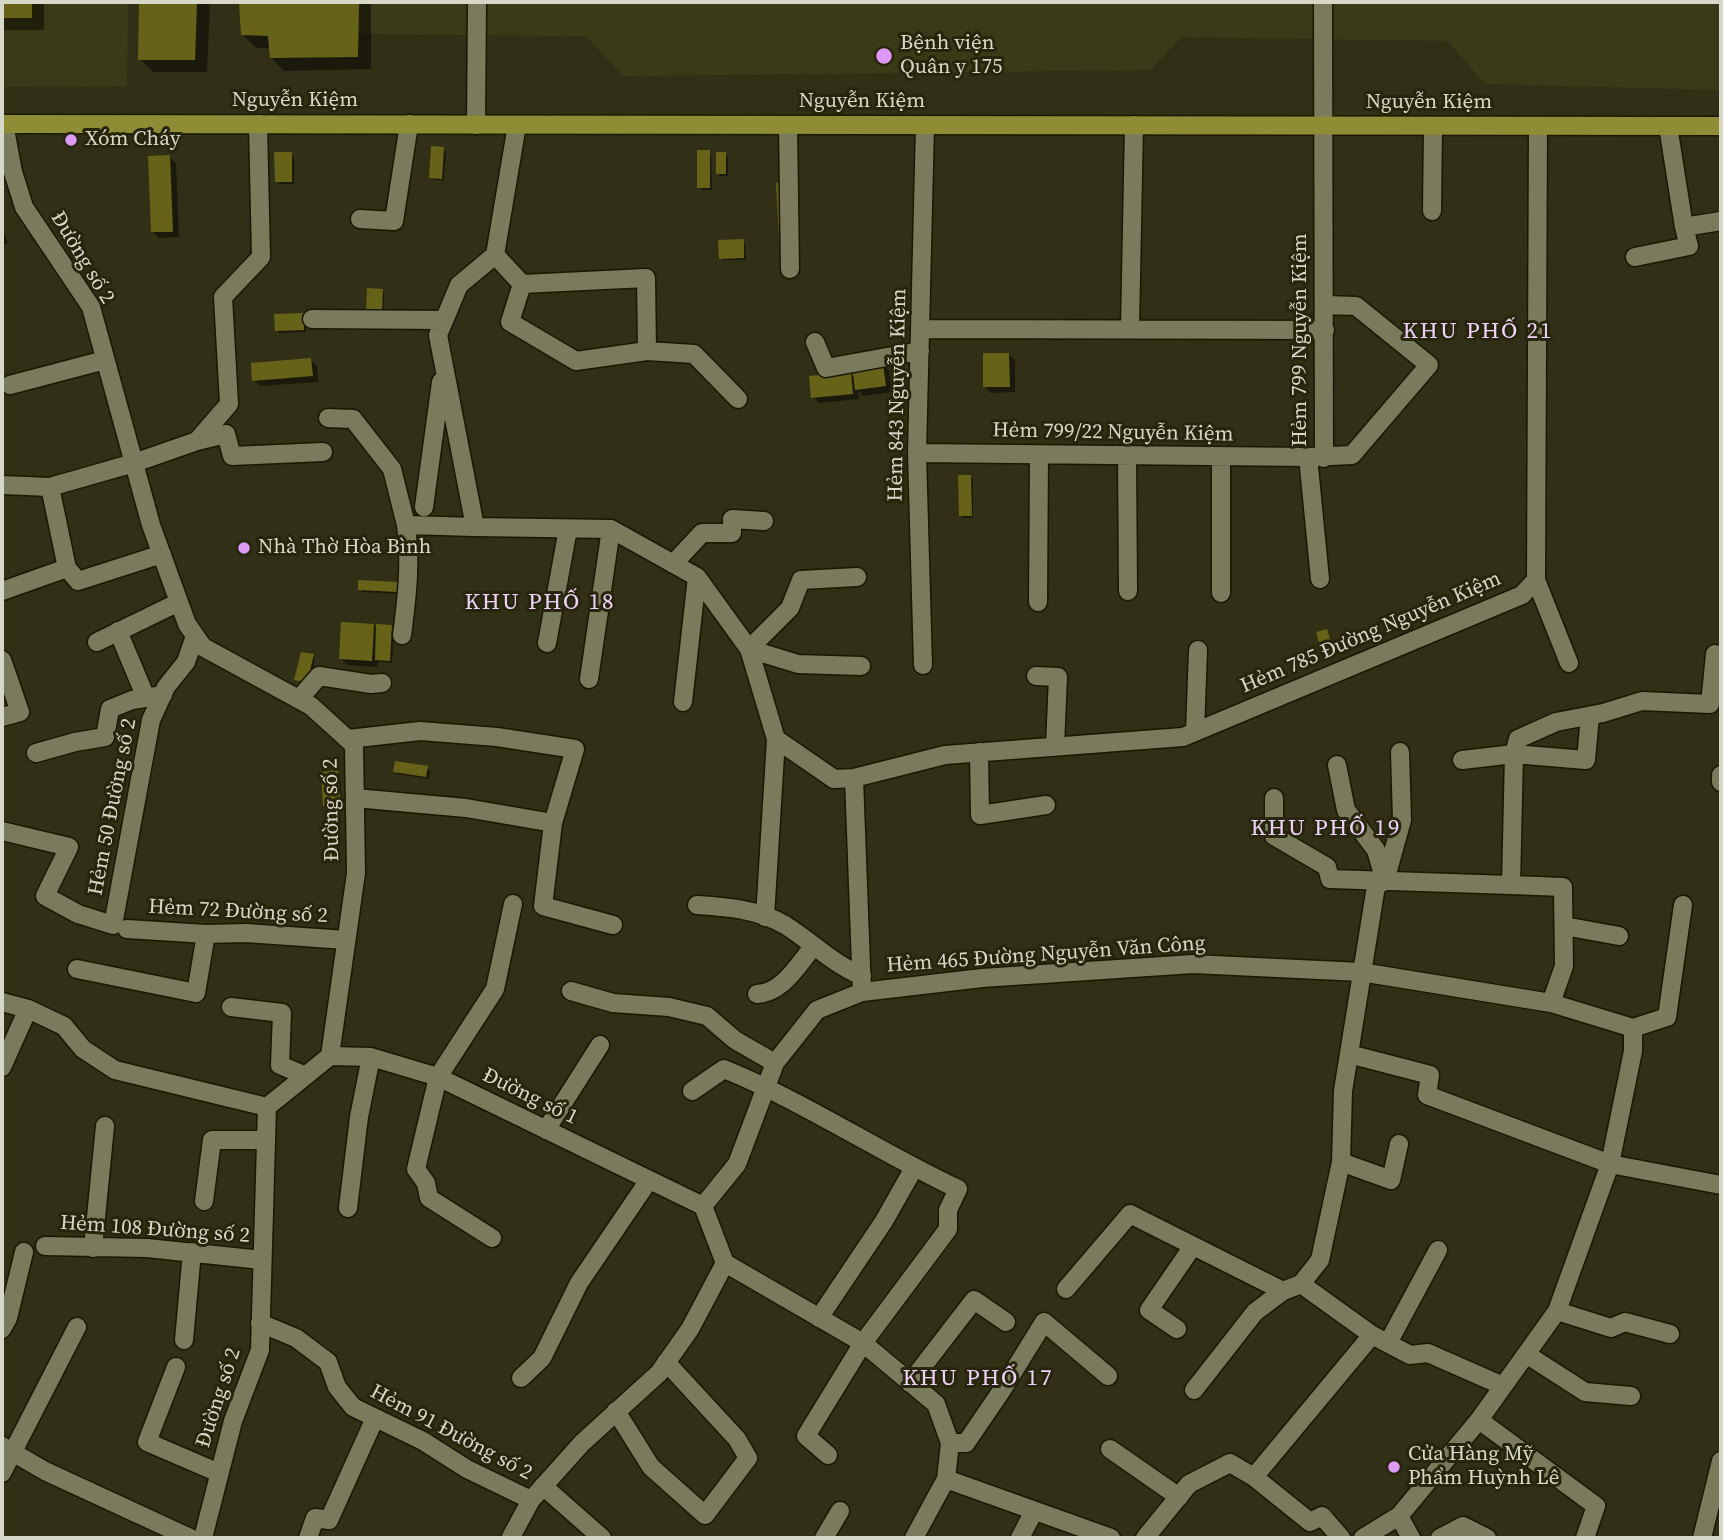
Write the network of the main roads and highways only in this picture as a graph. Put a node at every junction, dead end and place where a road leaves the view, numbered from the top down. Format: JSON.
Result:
{"nodes":[{"id":1,"x":3,"y":124,"type":"edge"},
{"id":2,"x":1721,"y":126,"type":"edge"}],
"edges":[{"from":1,"to":2,"type":"main road","name":"Nguyễn Kiệm"}]}
